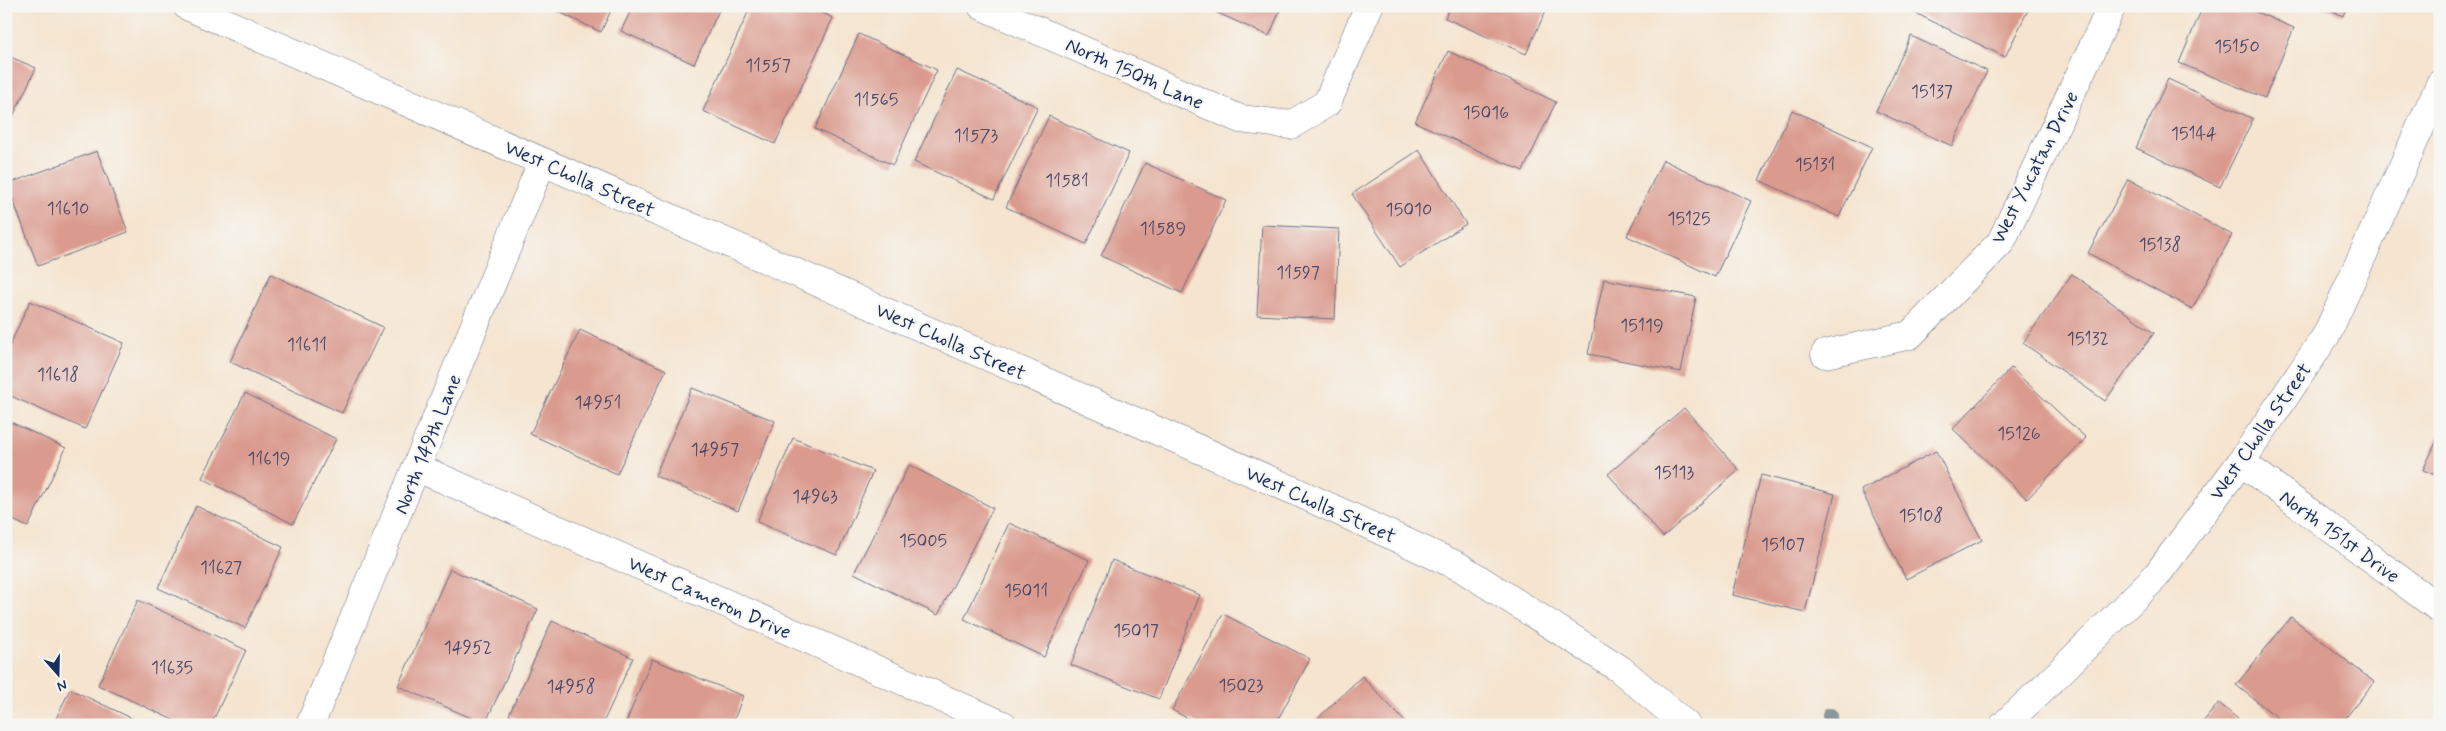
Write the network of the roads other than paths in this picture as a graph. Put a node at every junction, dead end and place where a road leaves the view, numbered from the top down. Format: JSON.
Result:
{"nodes":[{"id":1,"x":187,"y":6,"type":"edge"},
{"id":2,"x":982,"y":6,"type":"edge"},
{"id":3,"x":1369,"y":6,"type":"edge"},
{"id":4,"x":2112,"y":6,"type":"edge"},
{"id":5,"x":2440,"y":84,"type":"edge"},
{"id":6,"x":542,"y":162,"type":"junction"},
{"id":7,"x":1825,"y":354,"type":"dead end"},
{"id":8,"x":2241,"y":462,"type":"junction"},
{"id":9,"x":418,"y":468,"type":"junction"},
{"id":10,"x":2440,"y":609,"type":"edge"},
{"id":11,"x":310,"y":725,"type":"edge"},
{"id":12,"x":1003,"y":725,"type":"edge"},
{"id":13,"x":1686,"y":725,"type":"edge"},
{"id":14,"x":2004,"y":725,"type":"edge"}],
"edges":[{"from":1,"to":6,"type":"street","name":"West Cholla Street"},
{"from":2,"to":3,"type":"street","name":"North 150th Lane"},
{"from":4,"to":7,"type":"street","name":"West Yucatan Drive"},
{"from":5,"to":8,"type":"street","name":"West Cholla Street"},
{"from":6,"to":9,"type":"street","name":"North 149th Lane"},
{"from":6,"to":13,"type":"street","name":"West Cholla Street"},
{"from":8,"to":10,"type":"street","name":"North 151st Drive"},
{"from":8,"to":14,"type":"street","name":"West Cholla Street"},
{"from":9,"to":11,"type":"street","name":"North 149th Lane"},
{"from":9,"to":12,"type":"street","name":"West Cameron Drive"}]}
